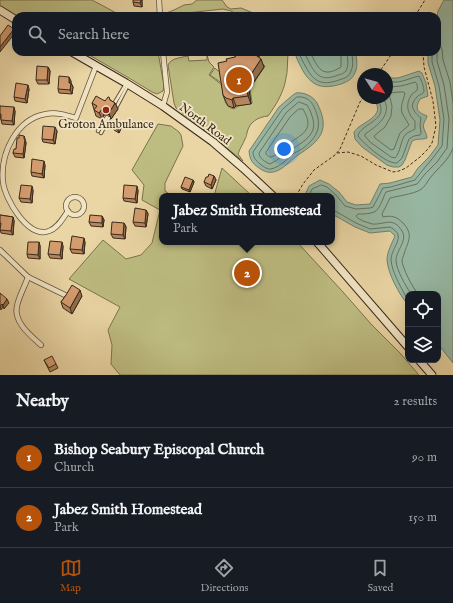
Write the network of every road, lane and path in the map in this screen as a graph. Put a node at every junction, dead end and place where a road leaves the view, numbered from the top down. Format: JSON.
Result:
{"nodes":[{"id":1,"x":159,"y":0,"type":"edge"},
{"id":2,"x":425,"y":0,"type":"edge"},
{"id":3,"x":0,"y":10,"type":"edge"},
{"id":4,"x":160,"y":12,"type":"edge"},
{"id":5,"x":418,"y":12,"type":"edge"},
{"id":6,"x":12,"y":18,"type":"edge"},
{"id":7,"x":79,"y":56,"type":"edge"},
{"id":8,"x":163,"y":56,"type":"edge"},
{"id":9,"x":389,"y":56,"type":"edge"},
{"id":10,"x":423,"y":56,"type":"edge"},
{"id":11,"x":96,"y":66,"type":"junction"},
{"id":12,"x":382,"y":68,"type":"edge"},
{"id":13,"x":128,"y":84,"type":"junction"},
{"id":14,"x":359,"y":104,"type":"edge"},
{"id":15,"x":115,"y":105,"type":"edge"},
{"id":16,"x":163,"y":106,"type":"junction"},
{"id":17,"x":108,"y":117,"type":"edge"},
{"id":18,"x":94,"y":120,"type":"dead end"},
{"id":19,"x":90,"y":127,"type":"dead end"},
{"id":20,"x":99,"y":132,"type":"dead end"},
{"id":21,"x":337,"y":153,"type":"junction"},
{"id":22,"x":270,"y":193,"type":"edge"},
{"id":23,"x":299,"y":193,"type":"edge"},
{"id":24,"x":68,"y":211,"type":"junction"},
{"id":25,"x":320,"y":245,"type":"edge"},
{"id":26,"x":0,"y":250,"type":"edge"},
{"id":27,"x":28,"y":277,"type":"junction"},
{"id":28,"x":67,"y":296,"type":"edge"},
{"id":29,"x":405,"y":344,"type":"edge"},
{"id":30,"x":41,"y":345,"type":"dead end"},
{"id":31,"x":422,"y":363,"type":"edge"},
{"id":32,"x":432,"y":375,"type":"edge"}],
"edges":[{"from":1,"to":4,"type":"street"},
{"from":2,"to":5,"type":"path"},
{"from":3,"to":6,"type":"main road"},
{"from":7,"to":11,"type":"main road"},
{"from":8,"to":16,"type":"street","name":"North Road"},
{"from":9,"to":12,"type":"path"},
{"from":10,"to":21,"type":"path"},
{"from":11,"to":13,"type":"main road"},
{"from":11,"to":24,"type":"street"},
{"from":13,"to":15,"type":"lane"},
{"from":13,"to":16,"type":"main road"},
{"from":14,"to":21,"type":"path"},
{"from":16,"to":22,"type":"main road","name":"North Road"},
{"from":17,"to":20,"type":"lane"},
{"from":18,"to":19,"type":"path"},
{"from":21,"to":23,"type":"path"},
{"from":24,"to":24,"type":"street"},
{"from":25,"to":29,"type":"main road"},
{"from":26,"to":27,"type":"street"},
{"from":27,"to":28,"type":"street"},
{"from":27,"to":30,"type":"street"},
{"from":31,"to":32,"type":"main road"}]}
